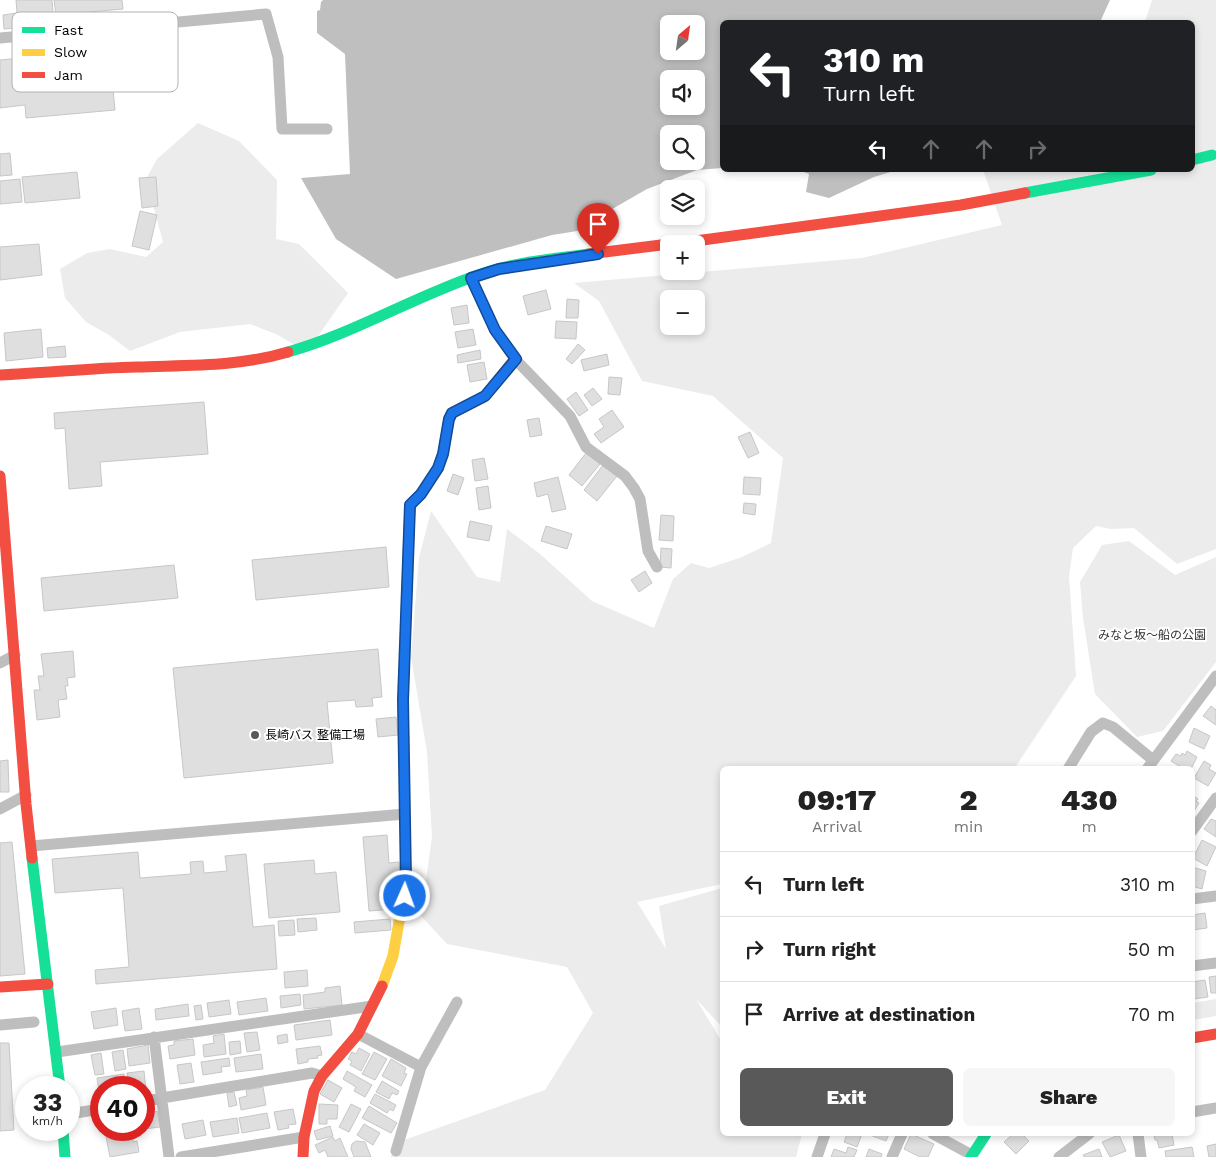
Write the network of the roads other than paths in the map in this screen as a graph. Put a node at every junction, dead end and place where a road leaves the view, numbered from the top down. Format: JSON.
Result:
{"nodes":[{"id":1,"x":178,"y":22,"type":"edge"},
{"id":2,"x":326,"y":128,"type":"dead end"},
{"id":3,"x":1212,"y":155,"type":"dead end"},
{"id":4,"x":1195,"y":159,"type":"edge"},
{"id":5,"x":1140,"y":172,"type":"edge"},
{"id":6,"x":705,"y":240,"type":"edge"},
{"id":7,"x":660,"y":245,"type":"edge"},
{"id":8,"x":471,"y":278,"type":"junction"},
{"id":9,"x":516,"y":359,"type":"junction"},
{"id":10,"x":0,"y":375,"type":"edge"},
{"id":11,"x":0,"y":476,"type":"edge"},
{"id":12,"x":1,"y":492,"type":"edge"},
{"id":13,"x":658,"y":567,"type":"dead end"},
{"id":14,"x":14,"y":655,"type":"junction"},
{"id":15,"x":0,"y":663,"type":"edge"},
{"id":16,"x":1216,"y":676,"type":"edge"},
{"id":17,"x":1150,"y":765,"type":"edge"},
{"id":18,"x":1070,"y":766,"type":"edge"},
{"id":19,"x":26,"y":794,"type":"junction"},
{"id":20,"x":1216,"y":798,"type":"edge"},
{"id":21,"x":0,"y":809,"type":"edge"},
{"id":22,"x":405,"y":814,"type":"junction"},
{"id":23,"x":1195,"y":827,"type":"edge"},
{"id":24,"x":31,"y":846,"type":"junction"},
{"id":25,"x":1216,"y":896,"type":"edge"},
{"id":26,"x":1195,"y":899,"type":"edge"},
{"id":27,"x":1216,"y":963,"type":"edge"},
{"id":28,"x":1195,"y":966,"type":"edge"},
{"id":29,"x":48,"y":984,"type":"junction"},
{"id":30,"x":0,"y":987,"type":"edge"},
{"id":31,"x":457,"y":1002,"type":"dead end"},
{"id":32,"x":372,"y":1006,"type":"junction"},
{"id":33,"x":34,"y":1022,"type":"dead end"},
{"id":34,"x":0,"y":1025,"type":"edge"},
{"id":35,"x":358,"y":1034,"type":"junction"},
{"id":36,"x":1216,"y":1034,"type":"edge"},
{"id":37,"x":154,"y":1037,"type":"junction"},
{"id":38,"x":1195,"y":1038,"type":"edge"},
{"id":39,"x":57,"y":1052,"type":"junction"},
{"id":40,"x":421,"y":1068,"type":"junction"},
{"id":41,"x":59,"y":1076,"type":"edge"},
{"id":42,"x":322,"y":1076,"type":"junction"},
{"id":43,"x":162,"y":1098,"type":"junction"},
{"id":44,"x":155,"y":1099,"type":"edge"},
{"id":45,"x":1216,"y":1108,"type":"edge"},
{"id":46,"x":1195,"y":1112,"type":"edge"},
{"id":47,"x":304,"y":1136,"type":"junction"},
{"id":48,"x":824,"y":1136,"type":"edge"},
{"id":49,"x":901,"y":1136,"type":"edge"},
{"id":50,"x":937,"y":1136,"type":"edge"},
{"id":51,"x":985,"y":1136,"type":"edge"},
{"id":52,"x":1086,"y":1136,"type":"edge"},
{"id":53,"x":1138,"y":1136,"type":"edge"},
{"id":54,"x":64,"y":1141,"type":"edge"},
{"id":55,"x":396,"y":1151,"type":"dead end"},
{"id":56,"x":972,"y":1156,"type":"edge"},
{"id":57,"x":66,"y":1157,"type":"edge"},
{"id":58,"x":169,"y":1157,"type":"edge"},
{"id":59,"x":182,"y":1157,"type":"edge"},
{"id":60,"x":303,"y":1157,"type":"edge"},
{"id":61,"x":817,"y":1157,"type":"edge"},
{"id":62,"x":892,"y":1157,"type":"edge"},
{"id":63,"x":1060,"y":1157,"type":"edge"},
{"id":64,"x":1141,"y":1157,"type":"edge"}],
"edges":[{"from":1,"to":2,"type":"street"},
{"from":3,"to":4,"type":"street"},
{"from":5,"to":6,"type":"street"},
{"from":7,"to":8,"type":"street"},
{"from":8,"to":9,"type":"street"},
{"from":8,"to":10,"type":"street"},
{"from":9,"to":13,"type":"street"},
{"from":9,"to":22,"type":"street"},
{"from":11,"to":12,"type":"street"},
{"from":12,"to":14,"type":"street"},
{"from":14,"to":15,"type":"street"},
{"from":14,"to":19,"type":"street"},
{"from":16,"to":17,"type":"street"},
{"from":17,"to":18,"type":"street"},
{"from":19,"to":21,"type":"street"},
{"from":19,"to":24,"type":"street"},
{"from":20,"to":23,"type":"street"},
{"from":22,"to":24,"type":"street"},
{"from":22,"to":32,"type":"street"},
{"from":24,"to":29,"type":"street"},
{"from":25,"to":26,"type":"street"},
{"from":27,"to":28,"type":"street"},
{"from":29,"to":30,"type":"street"},
{"from":29,"to":39,"type":"street"},
{"from":31,"to":40,"type":"street"},
{"from":32,"to":35,"type":"street"},
{"from":32,"to":37,"type":"street"},
{"from":33,"to":34,"type":"street"},
{"from":35,"to":40,"type":"street"},
{"from":35,"to":42,"type":"street"},
{"from":36,"to":38,"type":"street"},
{"from":37,"to":39,"type":"street"},
{"from":37,"to":43,"type":"street"},
{"from":39,"to":41,"type":"street"},
{"from":40,"to":55,"type":"street"},
{"from":42,"to":43,"type":"street"},
{"from":42,"to":47,"type":"street"},
{"from":43,"to":44,"type":"street"},
{"from":43,"to":58,"type":"street"},
{"from":45,"to":46,"type":"street"},
{"from":47,"to":59,"type":"street"},
{"from":47,"to":60,"type":"street"},
{"from":48,"to":61,"type":"street"},
{"from":49,"to":62,"type":"street"},
{"from":50,"to":56,"type":"street"},
{"from":51,"to":56,"type":"street"},
{"from":52,"to":63,"type":"street"},
{"from":53,"to":64,"type":"street"},
{"from":54,"to":57,"type":"street"}]}
